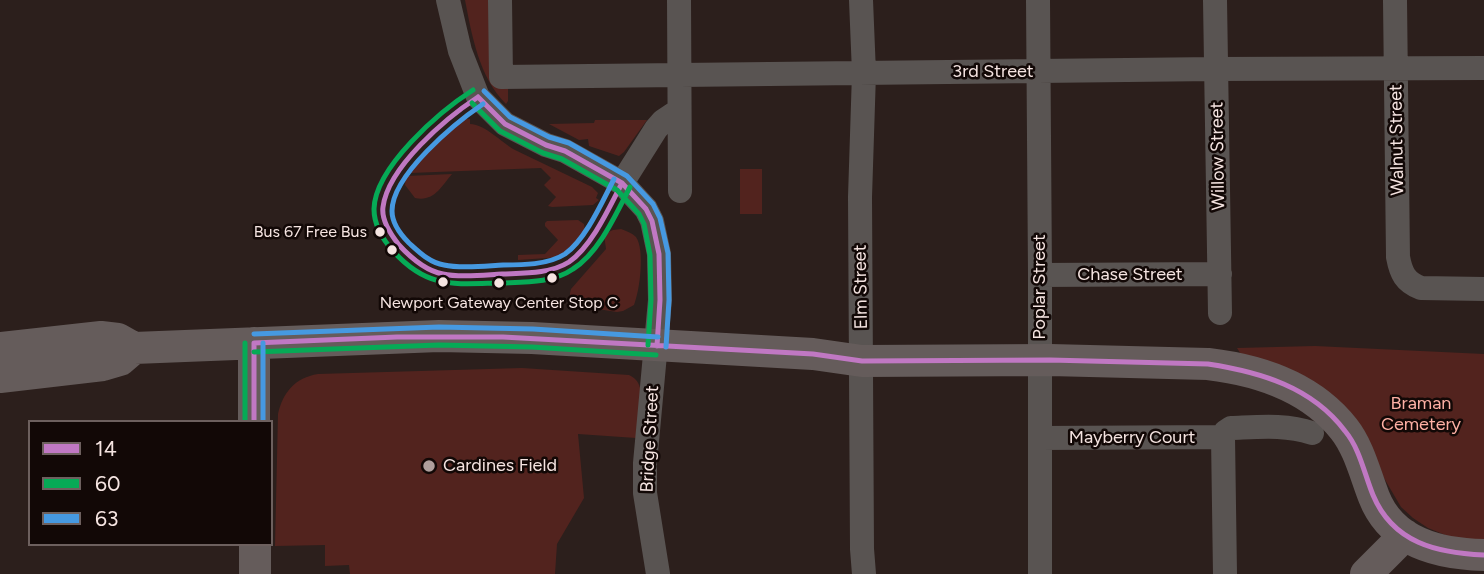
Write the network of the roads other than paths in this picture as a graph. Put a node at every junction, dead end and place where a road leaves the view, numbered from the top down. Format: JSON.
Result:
{"nodes":[{"id":1,"x":448,"y":0,"type":"edge"},
{"id":2,"x":500,"y":0,"type":"edge"},
{"id":3,"x":679,"y":0,"type":"edge"},
{"id":4,"x":861,"y":0,"type":"edge"},
{"id":5,"x":1038,"y":0,"type":"edge"},
{"id":6,"x":1215,"y":0,"type":"edge"},
{"id":7,"x":1395,"y":0,"type":"edge"},
{"id":8,"x":1484,"y":68,"type":"edge"},
{"id":9,"x":1216,"y":69,"type":"junction"},
{"id":10,"x":1396,"y":69,"type":"junction"},
{"id":11,"x":864,"y":72,"type":"junction"},
{"id":12,"x":1039,"y":72,"type":"junction"},
{"id":13,"x":679,"y":75,"type":"junction"},
{"id":14,"x":678,"y":111,"type":"junction"},
{"id":15,"x":622,"y":183,"type":"junction"},
{"id":16,"x":680,"y":191,"type":"dead end"},
{"id":17,"x":1220,"y":274,"type":"junction"},
{"id":18,"x":1040,"y":275,"type":"junction"},
{"id":19,"x":1484,"y":289,"type":"edge"},
{"id":20,"x":1220,"y":313,"type":"dead end"},
{"id":21,"x":254,"y":343,"type":"junction"},
{"id":22,"x":657,"y":346,"type":"junction"},
{"id":23,"x":0,"y":348,"type":"edge"},
{"id":24,"x":134,"y":348,"type":"junction"},
{"id":25,"x":1040,"y":359,"type":"junction"},
{"id":26,"x":862,"y":361,"type":"junction"},
{"id":27,"x":0,"y":377,"type":"edge"},
{"id":28,"x":254,"y":420,"type":"edge"},
{"id":29,"x":1312,"y":433,"type":"dead end"},
{"id":30,"x":1223,"y":437,"type":"junction"},
{"id":31,"x":1040,"y":438,"type":"junction"},
{"id":32,"x":1405,"y":535,"type":"junction"},
{"id":33,"x":255,"y":546,"type":"edge"},
{"id":34,"x":1484,"y":555,"type":"edge"},
{"id":35,"x":255,"y":574,"type":"edge"},
{"id":36,"x":658,"y":574,"type":"edge"},
{"id":37,"x":864,"y":574,"type":"edge"},
{"id":38,"x":1040,"y":574,"type":"edge"},
{"id":39,"x":1225,"y":574,"type":"edge"},
{"id":40,"x":1366,"y":574,"type":"edge"}],
"edges":[{"from":1,"to":15,"type":"street","name":"Bridge Street"},
{"from":2,"to":13,"type":"street","name":"3rd Street"},
{"from":3,"to":13,"type":"street"},
{"from":4,"to":11,"type":"street","name":"Elm Street"},
{"from":5,"to":12,"type":"street","name":"Poplar Street"},
{"from":6,"to":9,"type":"street","name":"Willow Street"},
{"from":7,"to":10,"type":"street","name":"Walnut Street"},
{"from":8,"to":10,"type":"street","name":"3rd Street"},
{"from":9,"to":10,"type":"street","name":"3rd Street"},
{"from":9,"to":12,"type":"street","name":"3rd Street"},
{"from":9,"to":17,"type":"street","name":"Willow Street"},
{"from":10,"to":19,"type":"street","name":"Walnut Street"},
{"from":11,"to":12,"type":"street","name":"3rd Street"},
{"from":11,"to":13,"type":"street","name":"3rd Street"},
{"from":11,"to":26,"type":"street","name":"Elm Street"},
{"from":12,"to":18,"type":"street","name":"Poplar Street"},
{"from":13,"to":14,"type":"street"},
{"from":14,"to":15,"type":"street"},
{"from":14,"to":16,"type":"street"},
{"from":15,"to":22,"type":"street","name":"Bridge Street"},
{"from":17,"to":18,"type":"street","name":"Chase Street"},
{"from":17,"to":20,"type":"street","name":"Willow Street"},
{"from":18,"to":25,"type":"street","name":"Poplar Street"},
{"from":21,"to":22,"type":"main road"},
{"from":21,"to":24,"type":"main road"},
{"from":21,"to":28,"type":"main road"},
{"from":22,"to":26,"type":"main road"},
{"from":22,"to":36,"type":"street","name":"Bridge Street"},
{"from":23,"to":24,"type":"main road"},
{"from":24,"to":27,"type":"main road"},
{"from":25,"to":26,"type":"main road"},
{"from":25,"to":31,"type":"street","name":"Poplar Street"},
{"from":25,"to":32,"type":"main road"},
{"from":26,"to":37,"type":"street","name":"Elm Street"},
{"from":29,"to":30,"type":"street","name":"Mayberry Court"},
{"from":30,"to":31,"type":"street","name":"Mayberry Court"},
{"from":30,"to":39,"type":"street"},
{"from":31,"to":38,"type":"street","name":"Poplar Street"},
{"from":32,"to":34,"type":"main road"},
{"from":32,"to":40,"type":"main road"},
{"from":33,"to":35,"type":"main road"}]}
